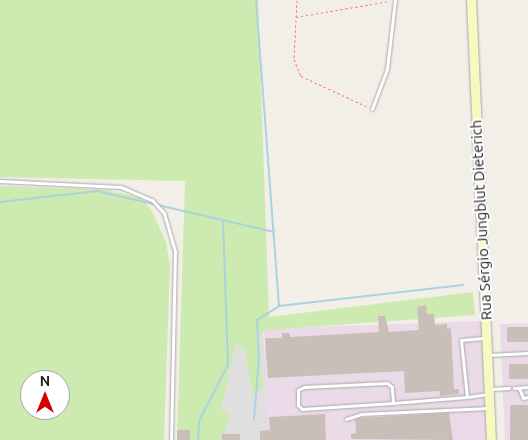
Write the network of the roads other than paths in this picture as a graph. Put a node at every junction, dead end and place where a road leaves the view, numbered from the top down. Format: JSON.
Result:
{"nodes":[{"id":1,"x":394,"y":0,"type":"edge"},
{"id":2,"x":471,"y":0,"type":"edge"},
{"id":3,"x":372,"y":109,"type":"road end"},
{"id":4,"x":0,"y":181,"type":"edge"},
{"id":5,"x":487,"y":338,"type":"junction"},
{"id":6,"x":528,"y":353,"type":"edge"},
{"id":7,"x":488,"y":355,"type":"junction"},
{"id":8,"x":528,"y":387,"type":"edge"},
{"id":9,"x":509,"y":388,"type":"dead end"},
{"id":10,"x":514,"y":388,"type":"dead end"},
{"id":11,"x":519,"y":388,"type":"junction"},
{"id":12,"x":489,"y":391,"type":"junction"},
{"id":13,"x":468,"y":398,"type":"junction"},
{"id":14,"x":528,"y":398,"type":"edge"},
{"id":15,"x":393,"y":403,"type":"junction"},
{"id":16,"x":490,"y":408,"type":"junction"},
{"id":17,"x":346,"y":419,"type":"dead end"},
{"id":18,"x":171,"y":440,"type":"edge"},
{"id":19,"x":491,"y":440,"type":"edge"}],
"edges":[{"from":1,"to":3,"type":"lane"},
{"from":2,"to":5,"type":"street","name":"Rua Sérgio Jungblut Dieterich"},
{"from":4,"to":18,"type":"lane"},
{"from":5,"to":7,"type":"street","name":"Rua Sérgio Jungblut Dieterich"},
{"from":5,"to":13,"type":"lane"},
{"from":6,"to":7,"type":"lane"},
{"from":7,"to":12,"type":"street","name":"Rua Sérgio Jungblut Dieterich"},
{"from":8,"to":11,"type":"lane"},
{"from":9,"to":12,"type":"lane"},
{"from":10,"to":11,"type":"lane"},
{"from":11,"to":14,"type":"lane"},
{"from":12,"to":13,"type":"lane"},
{"from":12,"to":16,"type":"street","name":"Rua Sérgio Jungblut Dieterich"},
{"from":13,"to":15,"type":"lane"},
{"from":15,"to":15,"type":"lane"},
{"from":16,"to":17,"type":"lane"},
{"from":16,"to":19,"type":"street","name":"Rua Sérgio Jungblut Dieterich"}]}
